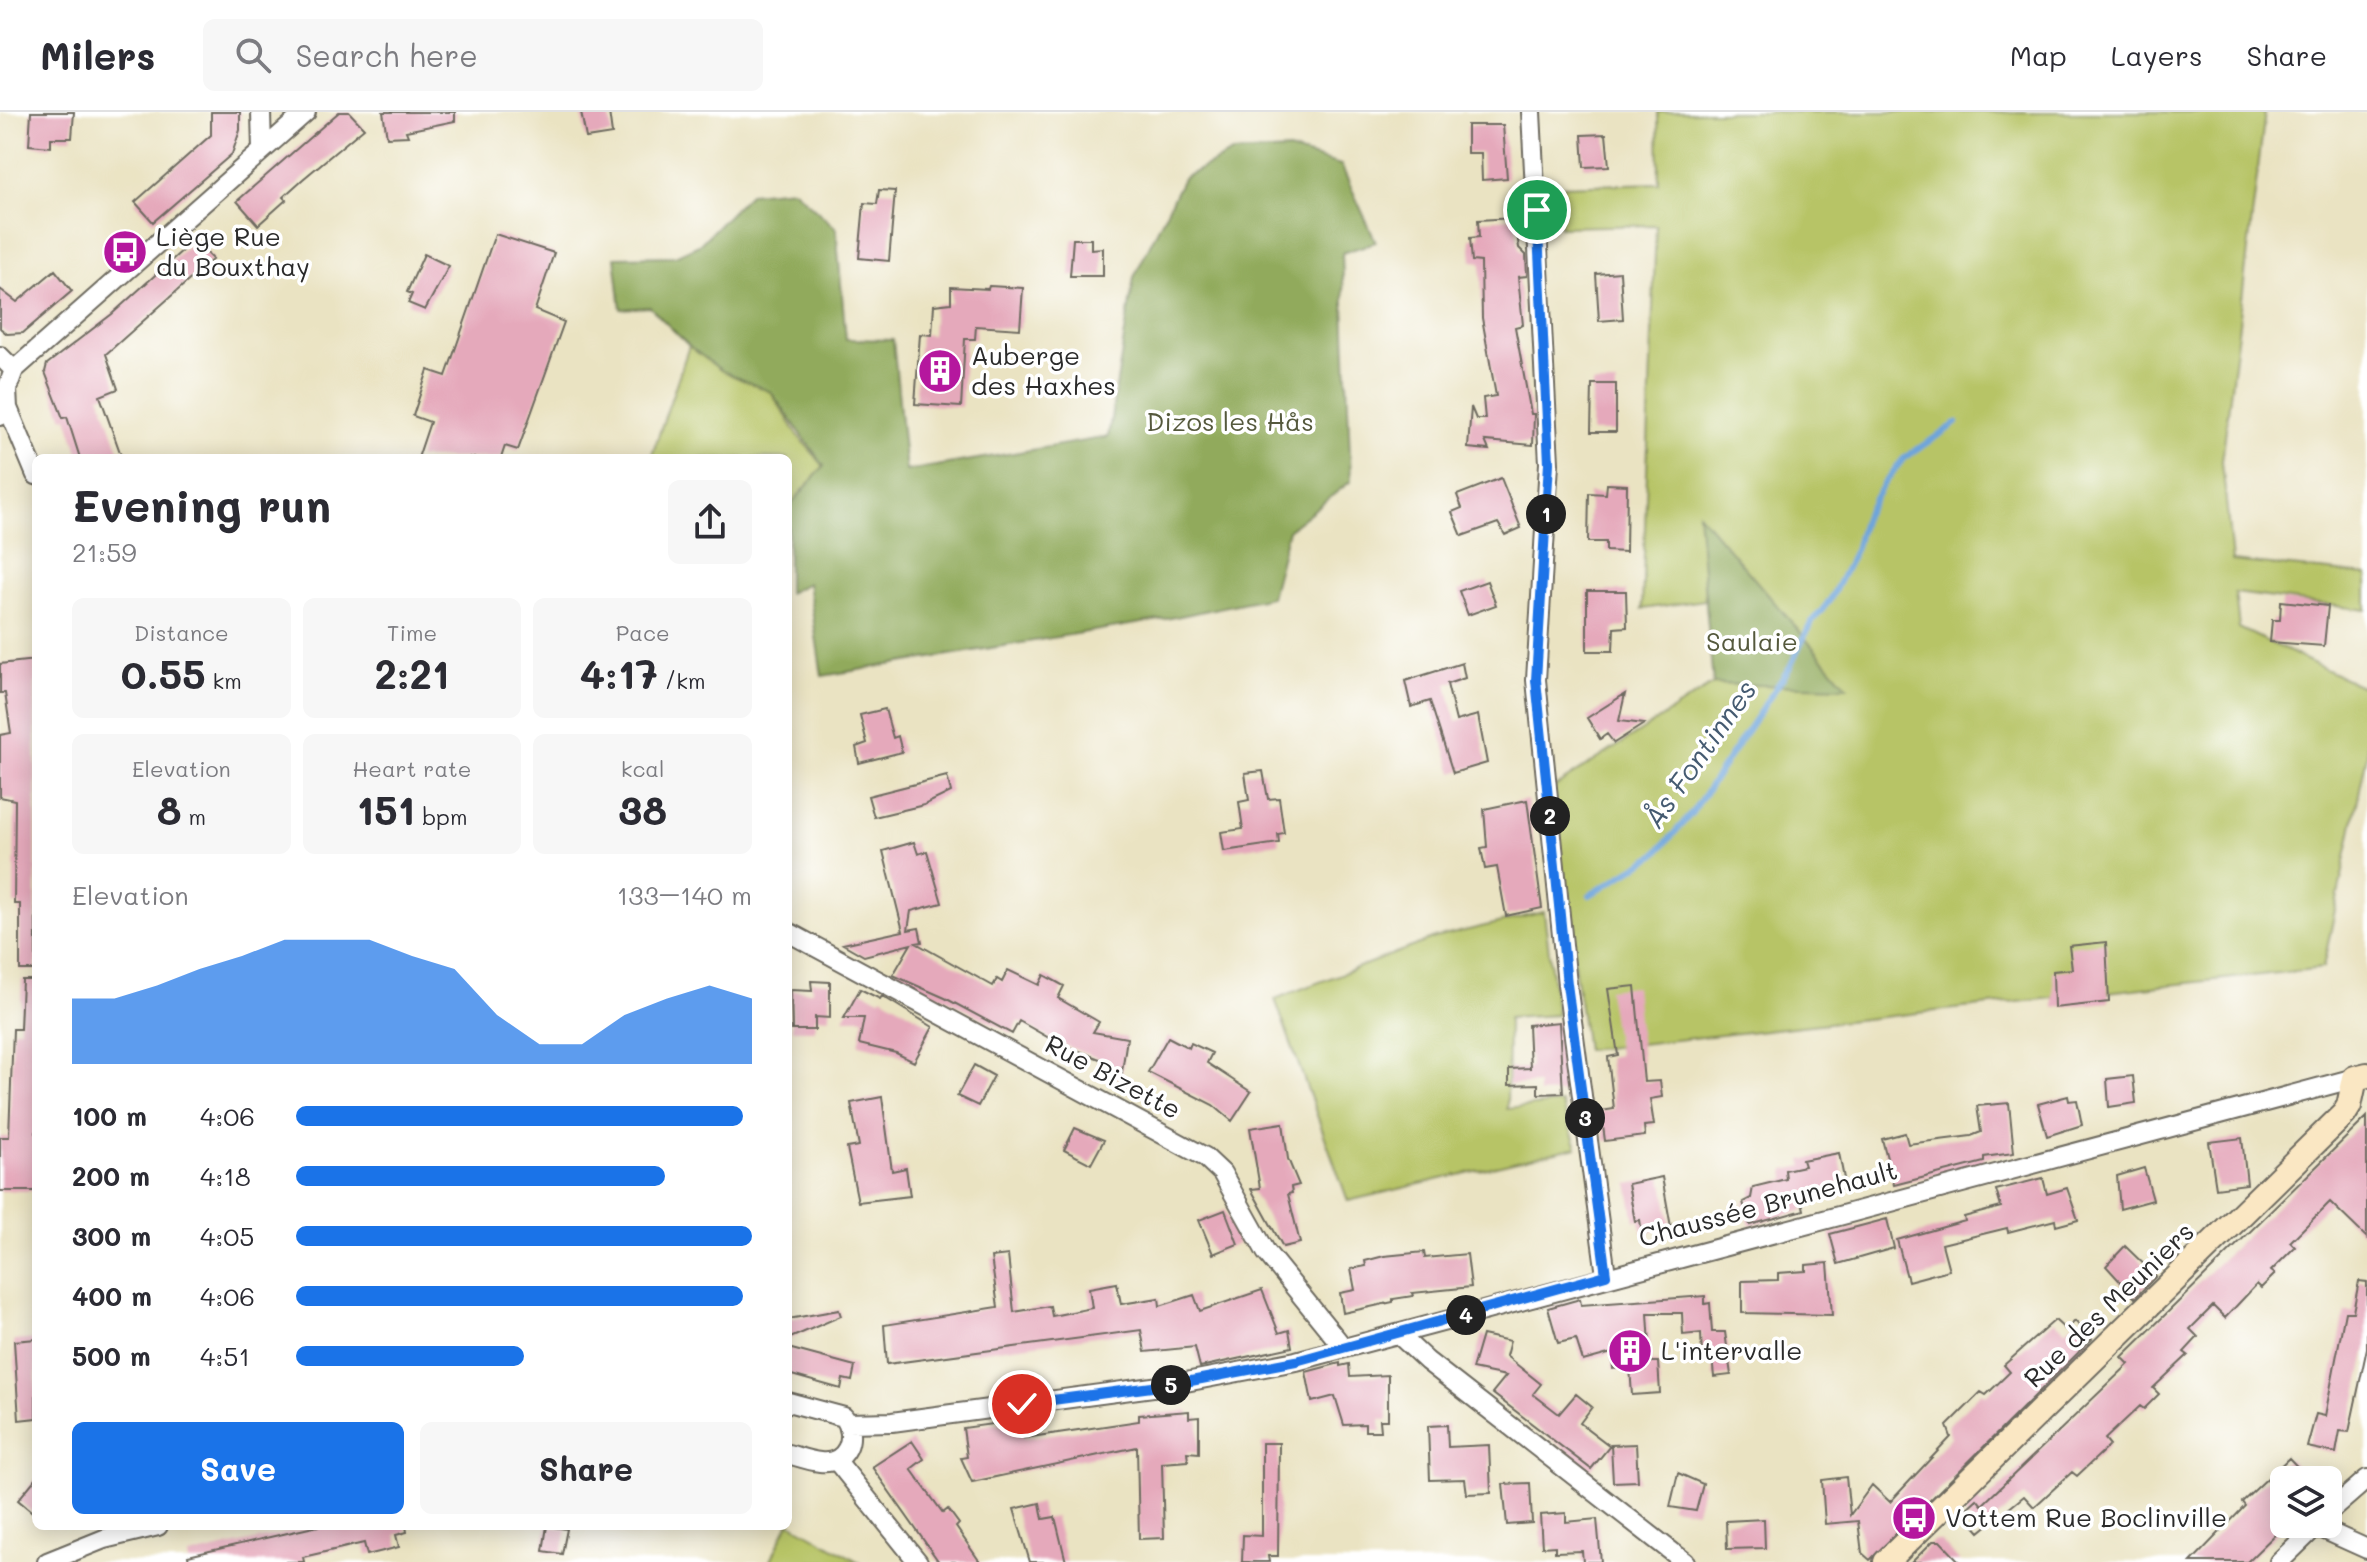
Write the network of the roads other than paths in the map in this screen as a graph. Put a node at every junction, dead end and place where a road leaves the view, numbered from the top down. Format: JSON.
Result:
{"nodes":[{"id":1,"x":261,"y":112,"type":"edge"},
{"id":2,"x":306,"y":112,"type":"edge"},
{"id":3,"x":1531,"y":112,"type":"edge"},
{"id":4,"x":262,"y":151,"type":"junction"},
{"id":5,"x":0,"y":356,"type":"edge"},
{"id":6,"x":14,"y":370,"type":"junction"},
{"id":7,"x":4,"y":412,"type":"edge"},
{"id":8,"x":32,"y":467,"type":"edge"},
{"id":9,"x":792,"y":934,"type":"edge"},
{"id":10,"x":2361,"y":1076,"type":"edge"},
{"id":11,"x":1606,"y":1275,"type":"junction"},
{"id":12,"x":1398,"y":1334,"type":"junction"},
{"id":13,"x":1343,"y":1347,"type":"junction"},
{"id":14,"x":792,"y":1403,"type":"edge"},
{"id":15,"x":848,"y":1423,"type":"junction"},
{"id":16,"x":792,"y":1455,"type":"edge"},
{"id":17,"x":836,"y":1460,"type":"junction"},
{"id":18,"x":2367,"y":1479,"type":"edge"},
{"id":19,"x":2342,"y":1502,"type":"edge"},
{"id":20,"x":104,"y":1532,"type":"edge"},
{"id":21,"x":2342,"y":1534,"type":"edge"},
{"id":22,"x":2304,"y":1538,"type":"edge"},
{"id":23,"x":2367,"y":1549,"type":"edge"},
{"id":24,"x":47,"y":1562,"type":"edge"},
{"id":25,"x":918,"y":1562,"type":"edge"},
{"id":26,"x":1685,"y":1562,"type":"edge"},
{"id":27,"x":1886,"y":1562,"type":"edge"},
{"id":28,"x":2279,"y":1562,"type":"edge"}],
"edges":[{"from":1,"to":4,"type":"street"},
{"from":2,"to":4,"type":"street"},
{"from":3,"to":11,"type":"street"},
{"from":4,"to":6,"type":"street"},
{"from":5,"to":6,"type":"street"},
{"from":6,"to":7,"type":"street"},
{"from":7,"to":8,"type":"street"},
{"from":9,"to":13,"type":"street","name":"Rue Bizette"},
{"from":10,"to":11,"type":"street","name":"Chaussée Brunehault"},
{"from":10,"to":27,"type":"street","name":"Rue des Meuniers"},
{"from":11,"to":12,"type":"street","name":"Chaussée Brunehault"},
{"from":12,"to":13,"type":"street","name":"Chaussée Brunehault"},
{"from":12,"to":26,"type":"street"},
{"from":13,"to":15,"type":"street","name":"Chaussée Brunehault"},
{"from":14,"to":15,"type":"street","name":"Chaussée Brunehault"},
{"from":15,"to":17,"type":"street"},
{"from":16,"to":17,"type":"street"},
{"from":17,"to":25,"type":"street"},
{"from":18,"to":19,"type":"street"},
{"from":20,"to":24,"type":"street"},
{"from":21,"to":23,"type":"street"},
{"from":22,"to":28,"type":"street"}]}
